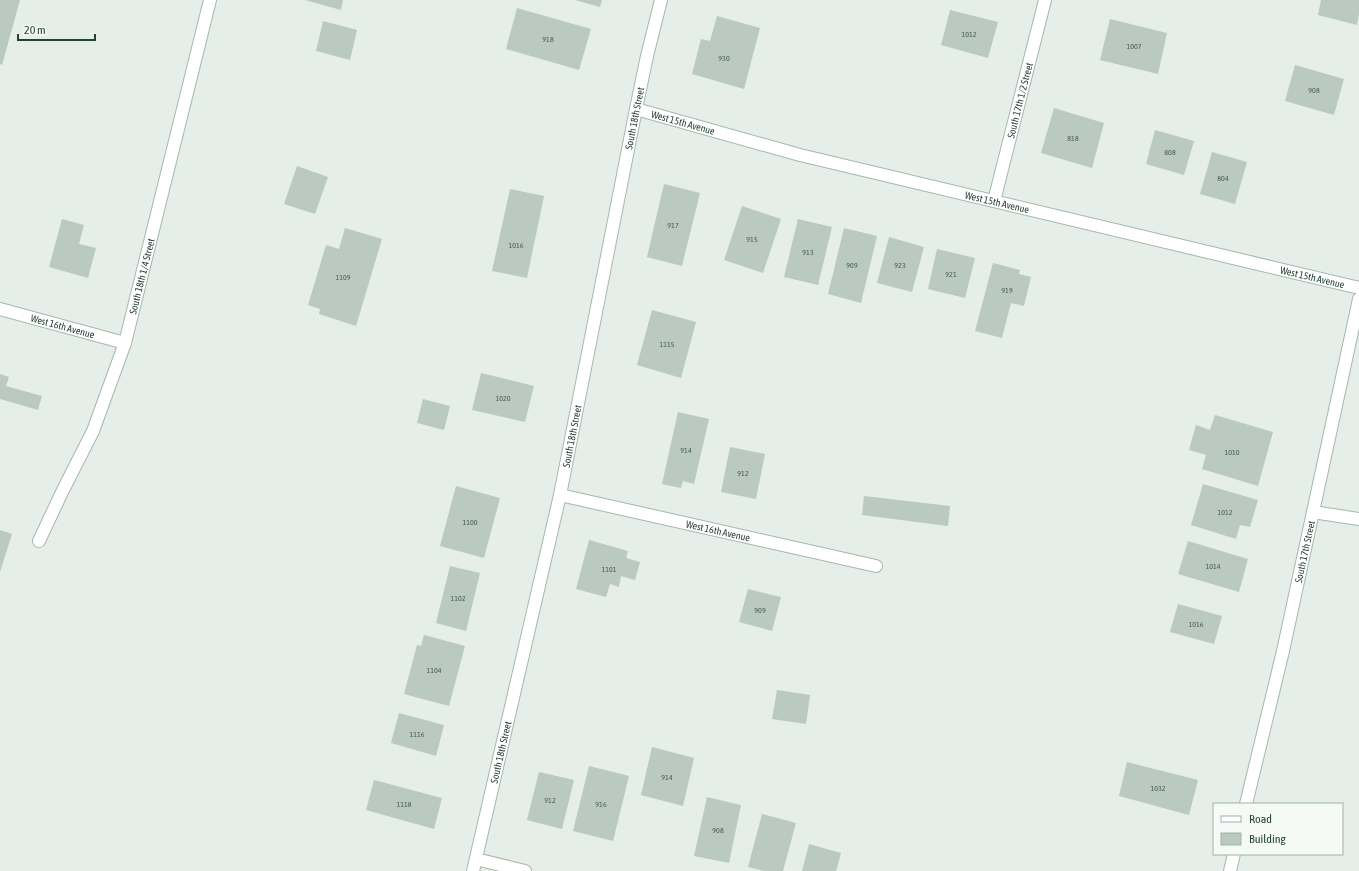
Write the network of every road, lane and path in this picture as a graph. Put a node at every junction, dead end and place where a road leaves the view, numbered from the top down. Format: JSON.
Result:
{"nodes":[{"id":1,"x":210,"y":0,"type":"edge"},
{"id":2,"x":661,"y":0,"type":"edge"},
{"id":3,"x":1045,"y":0,"type":"edge"},
{"id":4,"x":636,"y":109,"type":"junction"},
{"id":5,"x":994,"y":201,"type":"junction"},
{"id":6,"x":1359,"y":288,"type":"edge"},
{"id":7,"x":1359,"y":299,"type":"edge"},
{"id":8,"x":0,"y":309,"type":"edge"},
{"id":9,"x":125,"y":343,"type":"junction"},
{"id":10,"x":560,"y":495,"type":"junction"},
{"id":11,"x":1313,"y":512,"type":"junction"},
{"id":12,"x":1359,"y":519,"type":"edge"},
{"id":13,"x":39,"y":541,"type":"dead end"},
{"id":14,"x":876,"y":566,"type":"dead end"},
{"id":15,"x":1246,"y":803,"type":"edge"},
{"id":16,"x":1234,"y":855,"type":"edge"},
{"id":17,"x":476,"y":859,"type":"junction"},
{"id":18,"x":473,"y":871,"type":"edge"},
{"id":19,"x":524,"y":871,"type":"edge"},
{"id":20,"x":1230,"y":871,"type":"edge"}],
"edges":[{"from":1,"to":9,"type":"street","name":"South 18th 1/4 Street"},
{"from":2,"to":4,"type":"street","name":"South 18th Street"},
{"from":3,"to":5,"type":"street","name":"South 17th 1/2 Street"},
{"from":4,"to":5,"type":"street","name":"West 15th Avenue"},
{"from":4,"to":10,"type":"street","name":"South 18th Street"},
{"from":5,"to":6,"type":"street","name":"West 15th Avenue"},
{"from":7,"to":11,"type":"street","name":"South 17th Street"},
{"from":8,"to":9,"type":"street","name":"West 16th Avenue"},
{"from":9,"to":13,"type":"street","name":"South 18th 1/4 Street"},
{"from":10,"to":14,"type":"street","name":"West 16th Avenue"},
{"from":10,"to":17,"type":"street","name":"South 18th Street"},
{"from":11,"to":12,"type":"street"},
{"from":11,"to":15,"type":"street","name":"South 17th Street"},
{"from":16,"to":20,"type":"street"},
{"from":17,"to":18,"type":"street","name":"South 18th Street"},
{"from":17,"to":19,"type":"street"}]}
